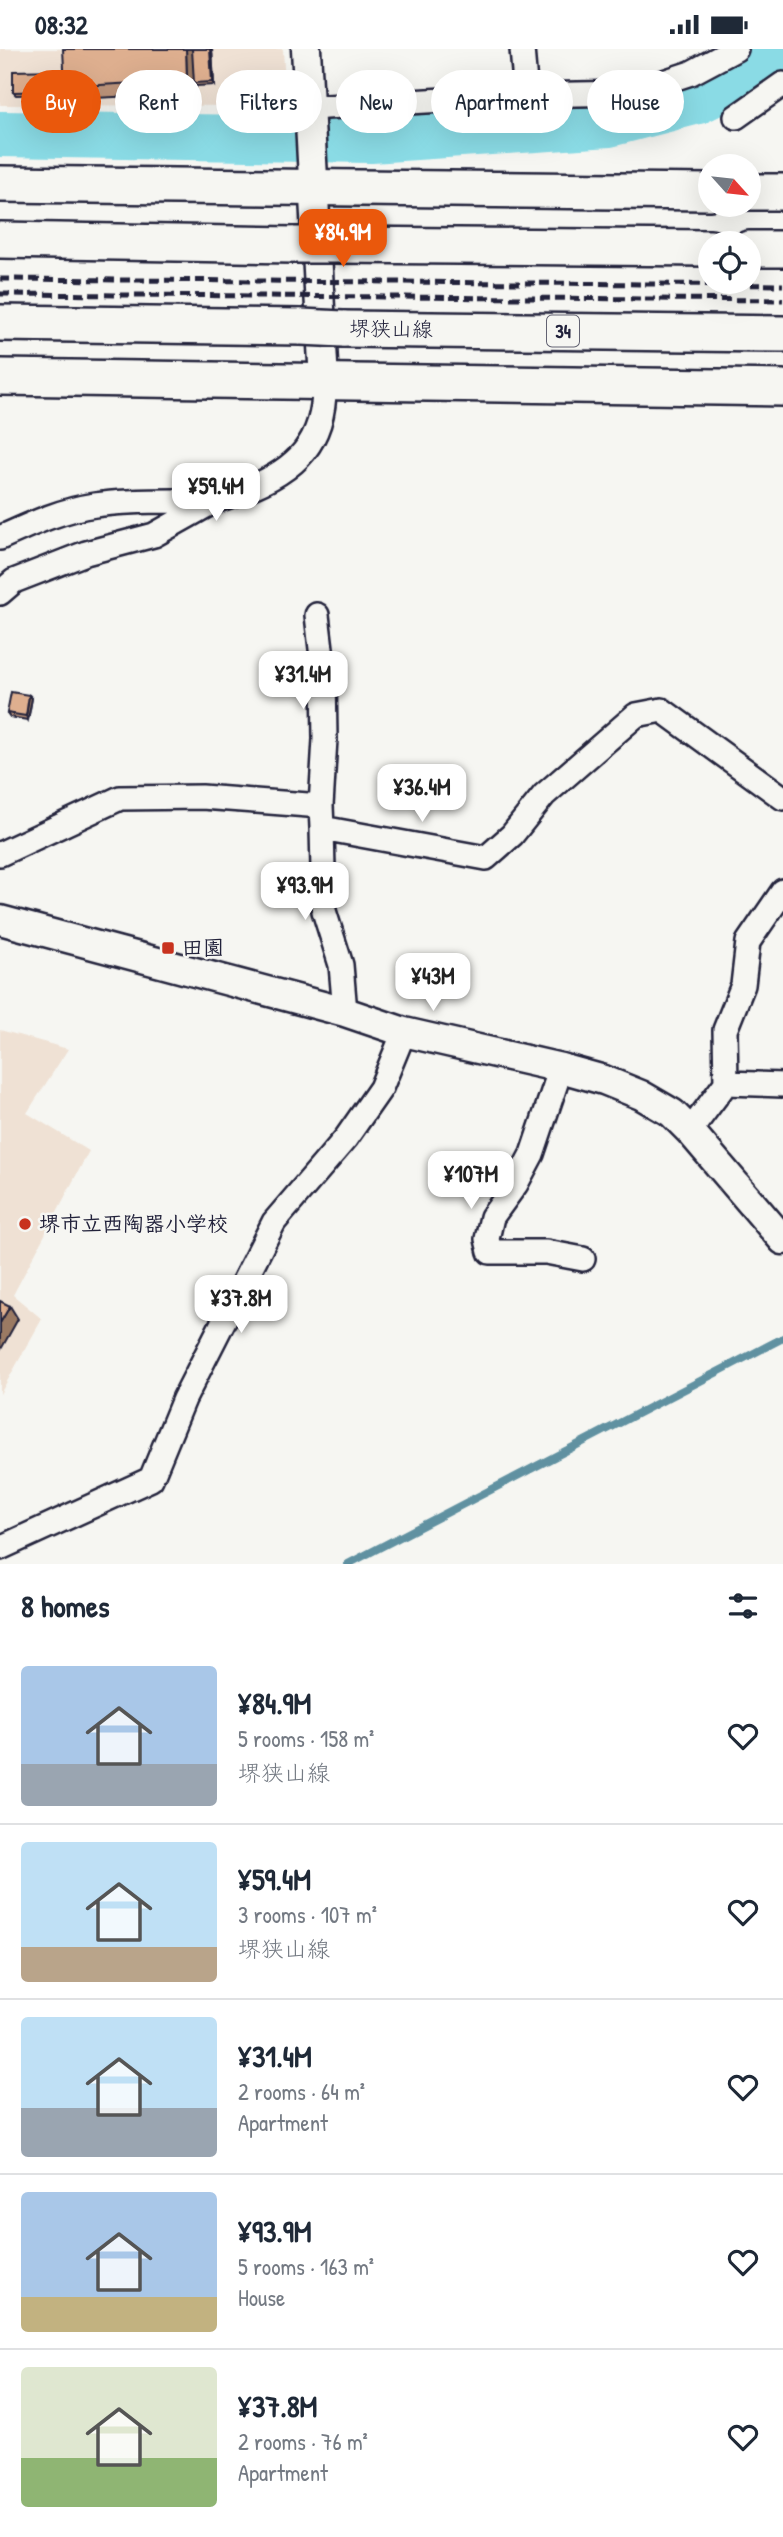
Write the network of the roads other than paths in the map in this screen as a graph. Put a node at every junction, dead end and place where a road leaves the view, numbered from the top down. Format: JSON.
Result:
{"nodes":[{"id":1,"x":306,"y":49,"type":"edge"},
{"id":2,"x":522,"y":49,"type":"edge"},
{"id":3,"x":736,"y":49,"type":"edge"},
{"id":4,"x":307,"y":70,"type":"edge"},
{"id":5,"x":524,"y":70,"type":"edge"},
{"id":6,"x":783,"y":84,"type":"edge"},
{"id":7,"x":573,"y":94,"type":"edge"},
{"id":8,"x":431,"y":102,"type":"edge"},
{"id":9,"x":322,"y":109,"type":"edge"},
{"id":10,"x":736,"y":117,"type":"dead end"},
{"id":11,"x":311,"y":133,"type":"edge"},
{"id":12,"x":313,"y":173,"type":"junction"},
{"id":13,"x":0,"y":184,"type":"edge"},
{"id":14,"x":698,"y":191,"type":"edge"},
{"id":15,"x":761,"y":192,"type":"edge"},
{"id":16,"x":783,"y":193,"type":"edge"},
{"id":17,"x":0,"y":240,"type":"edge"},
{"id":18,"x":698,"y":248,"type":"edge"},
{"id":19,"x":761,"y":249,"type":"edge"},
{"id":20,"x":783,"y":249,"type":"edge"},
{"id":21,"x":0,"y":323,"type":"edge"},
{"id":22,"x":783,"y":334,"type":"edge"},
{"id":23,"x":0,"y":377,"type":"edge"},
{"id":24,"x":324,"y":382,"type":"junction"},
{"id":25,"x":783,"y":388,"type":"edge"},
{"id":26,"x":214,"y":501,"type":"junction"},
{"id":27,"x":0,"y":538,"type":"edge"},
{"id":28,"x":0,"y":593,"type":"edge"},
{"id":29,"x":317,"y":615,"type":"dead end"},
{"id":30,"x":783,"y":798,"type":"edge"},
{"id":31,"x":321,"y":817,"type":"junction"},
{"id":32,"x":0,"y":854,"type":"edge"},
{"id":33,"x":783,"y":891,"type":"edge"},
{"id":34,"x":0,"y":920,"type":"edge"},
{"id":35,"x":345,"y":1012,"type":"junction"},
{"id":36,"x":404,"y":1032,"type":"junction"},
{"id":37,"x":561,"y":1067,"type":"junction"},
{"id":38,"x":726,"y":1083,"type":"junction"},
{"id":39,"x":783,"y":1084,"type":"edge"},
{"id":40,"x":690,"y":1131,"type":"junction"},
{"id":41,"x":783,"y":1240,"type":"edge"},
{"id":42,"x":583,"y":1259,"type":"dead end"},
{"id":43,"x":0,"y":1548,"type":"edge"}],
"edges":[{"from":1,"to":4,"type":"street"},
{"from":2,"to":5,"type":"street"},
{"from":3,"to":7,"type":"street"},
{"from":6,"to":10,"type":"street"},
{"from":8,"to":9,"type":"street"},
{"from":11,"to":12,"type":"street"},
{"from":12,"to":13,"type":"main road"},
{"from":12,"to":14,"type":"main road"},
{"from":12,"to":24,"type":"street"},
{"from":15,"to":16,"type":"main road"},
{"from":17,"to":18,"type":"main road","bridge":true},
{"from":19,"to":20,"type":"main road"},
{"from":21,"to":22,"type":"main road","name":"堺狭山線","number":"34","bridge":true},
{"from":23,"to":24,"type":"main road"},
{"from":24,"to":25,"type":"main road"},
{"from":24,"to":26,"type":"street"},
{"from":26,"to":27,"type":"street"},
{"from":26,"to":28,"type":"street"},
{"from":29,"to":31,"type":"street"},
{"from":30,"to":31,"type":"street"},
{"from":31,"to":32,"type":"street"},
{"from":31,"to":35,"type":"street"},
{"from":33,"to":38,"type":"street"},
{"from":34,"to":35,"type":"street"},
{"from":35,"to":36,"type":"street"},
{"from":36,"to":37,"type":"street"},
{"from":36,"to":43,"type":"street"},
{"from":37,"to":40,"type":"street"},
{"from":37,"to":42,"type":"street"},
{"from":38,"to":39,"type":"street"},
{"from":38,"to":40,"type":"street"},
{"from":40,"to":41,"type":"street"}]}
